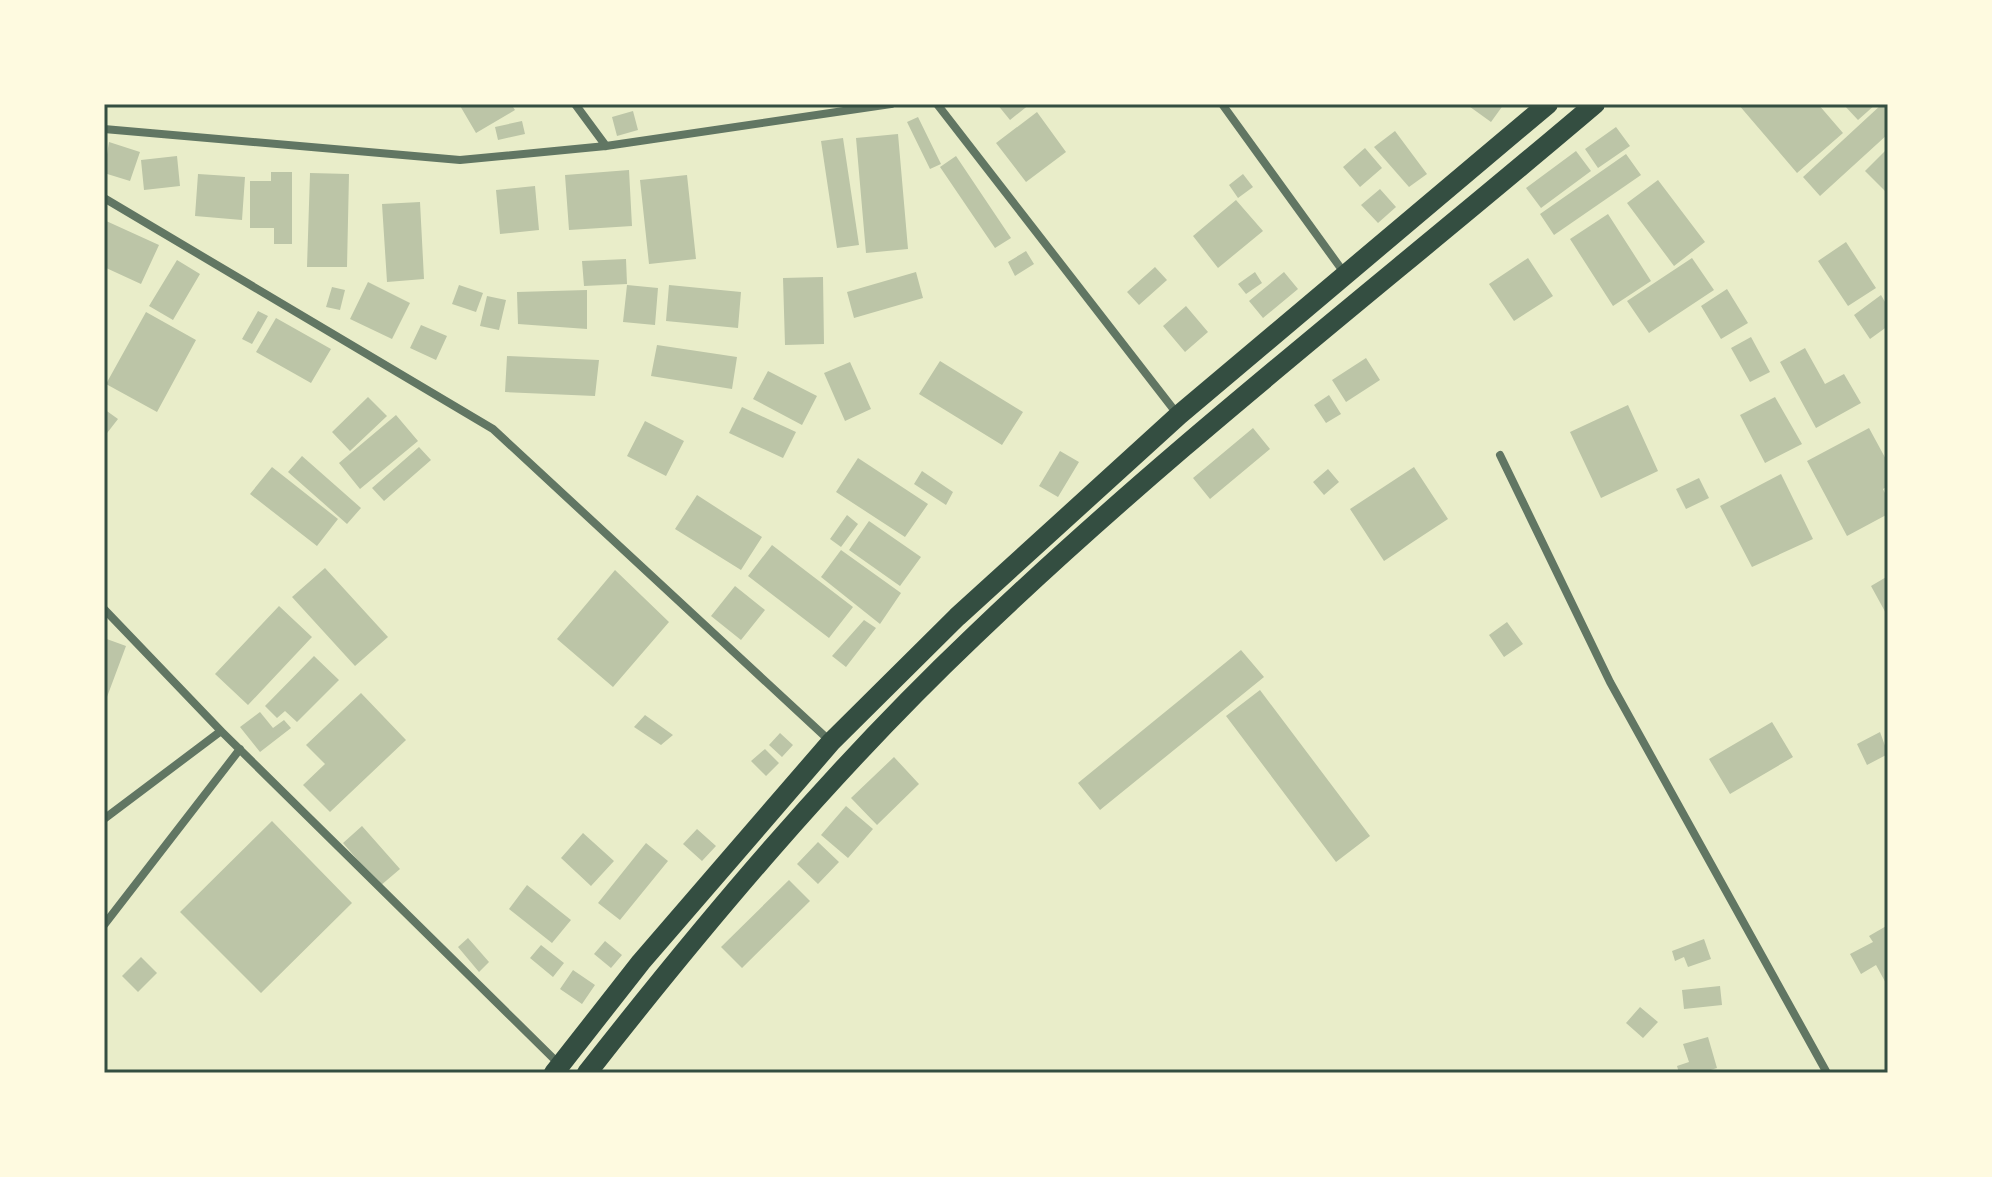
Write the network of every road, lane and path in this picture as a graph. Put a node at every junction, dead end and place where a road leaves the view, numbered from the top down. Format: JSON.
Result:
{"nodes":[{"id":1,"x":575,"y":104,"type":"edge"},
{"id":2,"x":891,"y":104,"type":"edge"},
{"id":3,"x":937,"y":104,"type":"edge"},
{"id":4,"x":1222,"y":104,"type":"edge"},
{"id":5,"x":1548,"y":104,"type":"edge"},
{"id":6,"x":1595,"y":104,"type":"edge"},
{"id":7,"x":104,"y":129,"type":"edge"},
{"id":8,"x":606,"y":146,"type":"junction"},
{"id":9,"x":104,"y":198,"type":"edge"},
{"id":10,"x":1346,"y":274,"type":"junction"},
{"id":11,"x":1179,"y":415,"type":"junction"},
{"id":12,"x":1500,"y":455,"type":"dead end"},
{"id":13,"x":104,"y":609,"type":"edge"},
{"id":14,"x":221,"y":731,"type":"junction"},
{"id":15,"x":831,"y":742,"type":"junction"},
{"id":16,"x":240,"y":749,"type":"junction"},
{"id":17,"x":104,"y":819,"type":"edge"},
{"id":18,"x":104,"y":925,"type":"edge"},
{"id":19,"x":557,"y":1069,"type":"edge"},
{"id":20,"x":587,"y":1073,"type":"edge"},
{"id":21,"x":1827,"y":1073,"type":"edge"}],
"edges":[{"from":1,"to":8,"type":"street"},
{"from":2,"to":8,"type":"street"},
{"from":3,"to":11,"type":"street"},
{"from":4,"to":10,"type":"street"},
{"from":5,"to":10,"type":"main road"},
{"from":6,"to":20,"type":"main road"},
{"from":7,"to":8,"type":"street"},
{"from":9,"to":15,"type":"street"},
{"from":10,"to":11,"type":"main road"},
{"from":11,"to":15,"type":"main road"},
{"from":12,"to":21,"type":"street"},
{"from":13,"to":14,"type":"street"},
{"from":14,"to":16,"type":"street"},
{"from":14,"to":17,"type":"street"},
{"from":15,"to":19,"type":"main road"},
{"from":16,"to":18,"type":"street"},
{"from":16,"to":19,"type":"street"}]}
